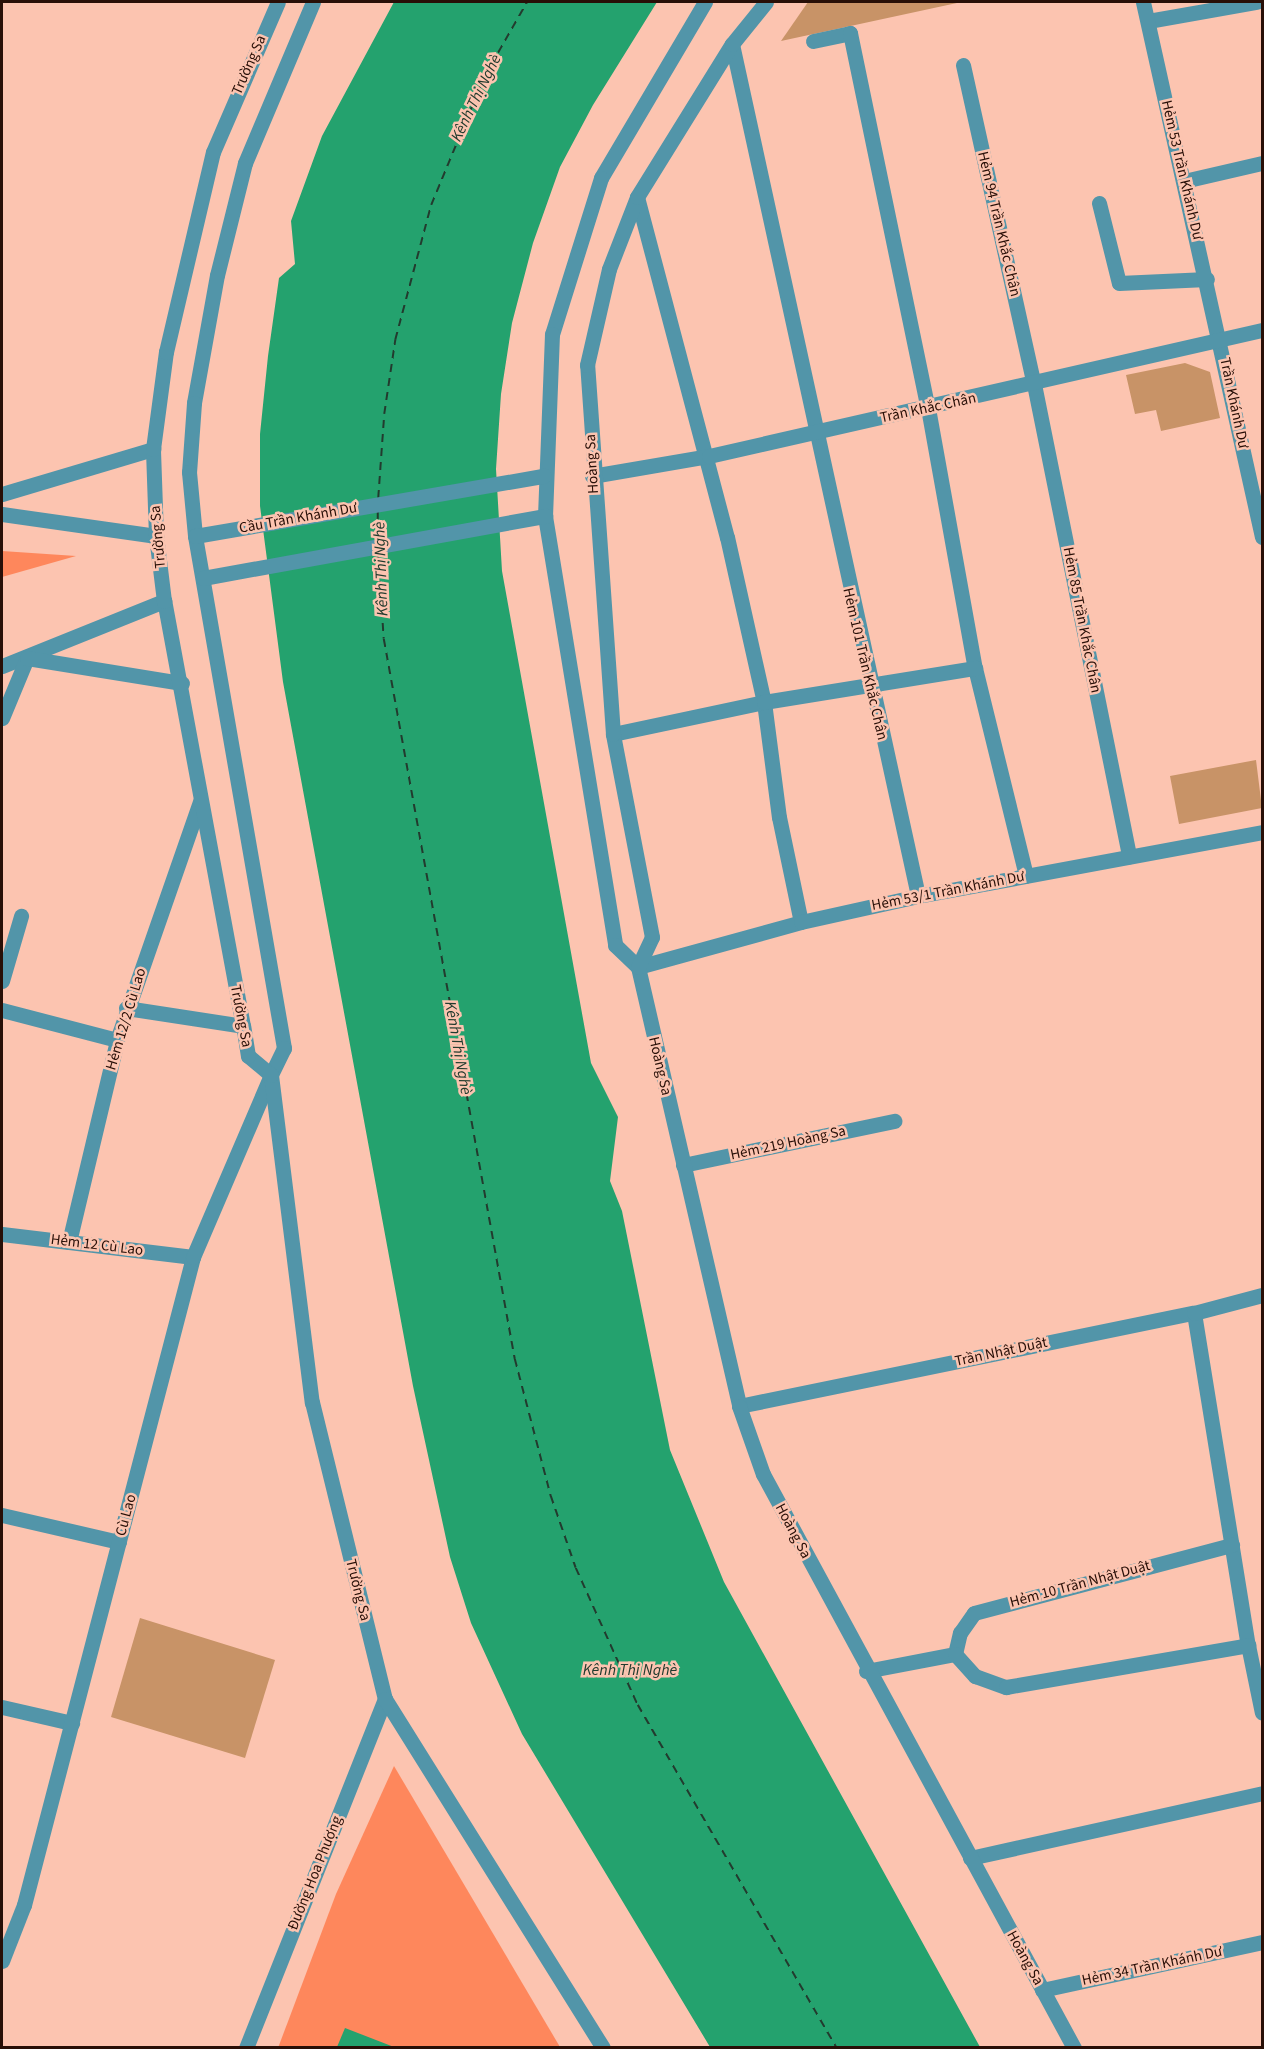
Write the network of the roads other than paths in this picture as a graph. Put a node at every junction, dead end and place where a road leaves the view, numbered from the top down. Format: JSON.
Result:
{"nodes":[{"id":1,"x":278,"y":2,"type":"edge"},
{"id":2,"x":313,"y":2,"type":"edge"},
{"id":3,"x":705,"y":2,"type":"edge"},
{"id":4,"x":766,"y":2,"type":"edge"},
{"id":5,"x":1143,"y":2,"type":"edge"},
{"id":6,"x":1256,"y":2,"type":"edge"},
{"id":7,"x":1148,"y":21,"type":"junction"},
{"id":8,"x":813,"y":41,"type":"dead end"},
{"id":9,"x":732,"y":44,"type":"junction"},
{"id":10,"x":963,"y":65,"type":"dead end"},
{"id":11,"x":1263,"y":163,"type":"edge"},
{"id":12,"x":1184,"y":181,"type":"junction"},
{"id":13,"x":637,"y":197,"type":"junction"},
{"id":14,"x":1099,"y":203,"type":"dead end"},
{"id":15,"x":1207,"y":279,"type":"junction"},
{"id":16,"x":1263,"y":330,"type":"edge"},
{"id":17,"x":1221,"y":339,"type":"junction"},
{"id":18,"x":1034,"y":384,"type":"junction"},
{"id":19,"x":928,"y":408,"type":"junction"},
{"id":20,"x":813,"y":432,"type":"junction"},
{"id":21,"x":153,"y":449,"type":"junction"},
{"id":22,"x":709,"y":456,"type":"junction"},
{"id":23,"x":543,"y":476,"type":"junction"},
{"id":24,"x":592,"y":476,"type":"junction"},
{"id":25,"x":2,"y":494,"type":"edge"},
{"id":26,"x":2,"y":514,"type":"edge"},
{"id":27,"x":545,"y":516,"type":"junction"},
{"id":28,"x":156,"y":536,"type":"junction"},
{"id":29,"x":195,"y":536,"type":"junction"},
{"id":30,"x":1263,"y":537,"type":"edge"},
{"id":31,"x":203,"y":579,"type":"junction"},
{"id":32,"x":164,"y":601,"type":"junction"},
{"id":33,"x":27,"y":658,"type":"junction"},
{"id":34,"x":2,"y":666,"type":"edge"},
{"id":35,"x":975,"y":668,"type":"junction"},
{"id":36,"x":182,"y":683,"type":"junction"},
{"id":37,"x":869,"y":684,"type":"junction"},
{"id":38,"x":765,"y":702,"type":"junction"},
{"id":39,"x":2,"y":718,"type":"edge"},
{"id":40,"x":613,"y":734,"type":"junction"},
{"id":41,"x":200,"y":801,"type":"junction"},
{"id":42,"x":1263,"y":832,"type":"edge"},
{"id":43,"x":1129,"y":857,"type":"junction"},
{"id":44,"x":1026,"y":876,"type":"junction"},
{"id":45,"x":918,"y":896,"type":"junction"},
{"id":46,"x":21,"y":916,"type":"dead end"},
{"id":47,"x":801,"y":922,"type":"junction"},
{"id":48,"x":638,"y":967,"type":"junction"},
{"id":49,"x":2,"y":981,"type":"edge"},
{"id":50,"x":126,"y":1008,"type":"junction"},
{"id":51,"x":2,"y":1010,"type":"edge"},
{"id":52,"x":243,"y":1026,"type":"junction"},
{"id":53,"x":117,"y":1040,"type":"junction"},
{"id":54,"x":271,"y":1075,"type":"junction"},
{"id":55,"x":894,"y":1121,"type":"dead end"},
{"id":56,"x":682,"y":1165,"type":"junction"},
{"id":57,"x":2,"y":1234,"type":"edge"},
{"id":58,"x":69,"y":1242,"type":"junction"},
{"id":59,"x":193,"y":1257,"type":"junction"},
{"id":60,"x":1263,"y":1295,"type":"edge"},
{"id":61,"x":1194,"y":1313,"type":"junction"},
{"id":62,"x":738,"y":1406,"type":"junction"},
{"id":63,"x":2,"y":1515,"type":"edge"},
{"id":64,"x":119,"y":1542,"type":"junction"},
{"id":65,"x":1232,"y":1545,"type":"junction"},
{"id":66,"x":1248,"y":1645,"type":"junction"},
{"id":67,"x":956,"y":1654,"type":"junction"},
{"id":68,"x":866,"y":1671,"type":"junction"},
{"id":69,"x":385,"y":1699,"type":"junction"},
{"id":70,"x":2,"y":1707,"type":"edge"},
{"id":71,"x":1263,"y":1713,"type":"edge"},
{"id":72,"x":72,"y":1723,"type":"junction"},
{"id":73,"x":1263,"y":1793,"type":"edge"},
{"id":74,"x":970,"y":1858,"type":"junction"},
{"id":75,"x":1263,"y":1942,"type":"edge"},
{"id":76,"x":2,"y":1961,"type":"edge"},
{"id":77,"x":1042,"y":1990,"type":"junction"},
{"id":78,"x":246,"y":2048,"type":"edge"},
{"id":79,"x":603,"y":2048,"type":"edge"},
{"id":80,"x":1074,"y":2048,"type":"edge"}],
"edges":[{"from":1,"to":21,"type":"street","name":"Trường Sa"},
{"from":2,"to":29,"type":"street"},
{"from":3,"to":23,"type":"street"},
{"from":4,"to":9,"type":"street","name":"Hoàng Sa"},
{"from":5,"to":7,"type":"street","name":"Hẻm 53 Trần Khánh Dư"},
{"from":6,"to":7,"type":"street"},
{"from":7,"to":12,"type":"street","name":"Hẻm 53 Trần Khánh Dư"},
{"from":8,"to":19,"type":"street"},
{"from":9,"to":13,"type":"street","name":"Hoàng Sa"},
{"from":9,"to":20,"type":"street","name":"Hẻm 101 Trần Khắc Chân"},
{"from":10,"to":18,"type":"street","name":"Hẻm 94 Trần Khắc Chân"},
{"from":11,"to":12,"type":"street"},
{"from":12,"to":15,"type":"street","name":"Hẻm 53 Trần Khánh Dư"},
{"from":13,"to":22,"type":"street"},
{"from":13,"to":24,"type":"street","name":"Hoàng Sa"},
{"from":14,"to":15,"type":"street"},
{"from":15,"to":17,"type":"street","name":"Hẻm 53 Trần Khánh Dư"},
{"from":16,"to":17,"type":"street","name":"Trần Khắc Chân"},
{"from":17,"to":18,"type":"street","name":"Trần Khắc Chân"},
{"from":17,"to":30,"type":"street","name":"Trần Khánh Dư"},
{"from":18,"to":19,"type":"street","name":"Trần Khắc Chân"},
{"from":18,"to":43,"type":"street","name":"Hẻm 85 Trần Khắc Chân"},
{"from":19,"to":20,"type":"street","name":"Trần Khắc Chân"},
{"from":19,"to":35,"type":"street"},
{"from":20,"to":22,"type":"street","name":"Trần Khắc Chân"},
{"from":20,"to":37,"type":"street","name":"Hẻm 101 Trần Khắc Chân"},
{"from":21,"to":25,"type":"street"},
{"from":21,"to":28,"type":"street","name":"Trường Sa"},
{"from":22,"to":24,"type":"street","name":"Trần Khắc Chân"},
{"from":22,"to":38,"type":"street"},
{"from":23,"to":27,"type":"street"},
{"from":23,"to":29,"type":"street","name":"Cầu Trần Khánh Dư"},
{"from":24,"to":40,"type":"street","name":"Hoàng Sa"},
{"from":26,"to":28,"type":"street"},
{"from":27,"to":31,"type":"street"},
{"from":27,"to":48,"type":"street"},
{"from":28,"to":32,"type":"street","name":"Trường Sa"},
{"from":29,"to":31,"type":"street"},
{"from":31,"to":54,"type":"street"},
{"from":32,"to":33,"type":"street"},
{"from":32,"to":36,"type":"street","name":"Trường Sa"},
{"from":33,"to":34,"type":"street"},
{"from":33,"to":36,"type":"street"},
{"from":33,"to":39,"type":"street"},
{"from":35,"to":37,"type":"street"},
{"from":35,"to":44,"type":"street"},
{"from":36,"to":41,"type":"street","name":"Trường Sa"},
{"from":37,"to":38,"type":"street"},
{"from":37,"to":45,"type":"street","name":"Hẻm 101 Trần Khắc Chân"},
{"from":38,"to":40,"type":"street"},
{"from":38,"to":47,"type":"street"},
{"from":40,"to":48,"type":"street","name":"Hoàng Sa"},
{"from":41,"to":50,"type":"street","name":"Hẻm 12/2 Cù Lao"},
{"from":41,"to":52,"type":"street","name":"Trường Sa"},
{"from":42,"to":43,"type":"street","name":"Hẻm 53/1 Trần Khánh Dư"},
{"from":43,"to":44,"type":"street","name":"Hẻm 53/1 Trần Khánh Dư"},
{"from":44,"to":45,"type":"street","name":"Hẻm 53/1 Trần Khánh Dư"},
{"from":45,"to":47,"type":"street","name":"Hẻm 53/1 Trần Khánh Dư"},
{"from":46,"to":49,"type":"street"},
{"from":47,"to":48,"type":"street","name":"Hẻm 53/1 Trần Khánh Dư"},
{"from":48,"to":56,"type":"street","name":"Hoàng Sa"},
{"from":50,"to":52,"type":"street"},
{"from":50,"to":53,"type":"street","name":"Hẻm 12/2 Cù Lao"},
{"from":51,"to":53,"type":"street"},
{"from":52,"to":54,"type":"street","name":"Trường Sa"},
{"from":53,"to":58,"type":"street","name":"Hẻm 12/2 Cù Lao"},
{"from":54,"to":59,"type":"street","name":"Cù Lao"},
{"from":54,"to":69,"type":"street","name":"Trường Sa"},
{"from":55,"to":56,"type":"street","name":"Hẻm 219 Hoàng Sa"},
{"from":56,"to":62,"type":"street","name":"Hoàng Sa"},
{"from":57,"to":58,"type":"street","name":"Hẻm 12 Cù Lao"},
{"from":58,"to":59,"type":"street","name":"Hẻm 12 Cù Lao"},
{"from":59,"to":64,"type":"street","name":"Cù Lao"},
{"from":60,"to":61,"type":"street","name":"Trần Nhật Duật"},
{"from":61,"to":62,"type":"street","name":"Trần Nhật Duật"},
{"from":61,"to":65,"type":"street"},
{"from":62,"to":68,"type":"street","name":"Hoàng Sa"},
{"from":63,"to":64,"type":"street"},
{"from":64,"to":72,"type":"street","name":"Cù Lao"},
{"from":65,"to":66,"type":"street"},
{"from":65,"to":67,"type":"street","name":"Hẻm 10 Trần Nhật Duật"},
{"from":66,"to":67,"type":"street"},
{"from":66,"to":71,"type":"street"},
{"from":67,"to":68,"type":"street"},
{"from":68,"to":74,"type":"street","name":"Hoàng Sa"},
{"from":69,"to":78,"type":"street","name":"Đường Hoa Phượng"},
{"from":69,"to":79,"type":"street","name":"Trường Sa"},
{"from":70,"to":72,"type":"street"},
{"from":72,"to":76,"type":"street","name":"Cù Lao"},
{"from":73,"to":74,"type":"street"},
{"from":74,"to":77,"type":"street","name":"Hoàng Sa"},
{"from":75,"to":77,"type":"street","name":"Hẻm 34 Trần Khánh Dư"},
{"from":77,"to":80,"type":"street","name":"Hoàng Sa"}]}
